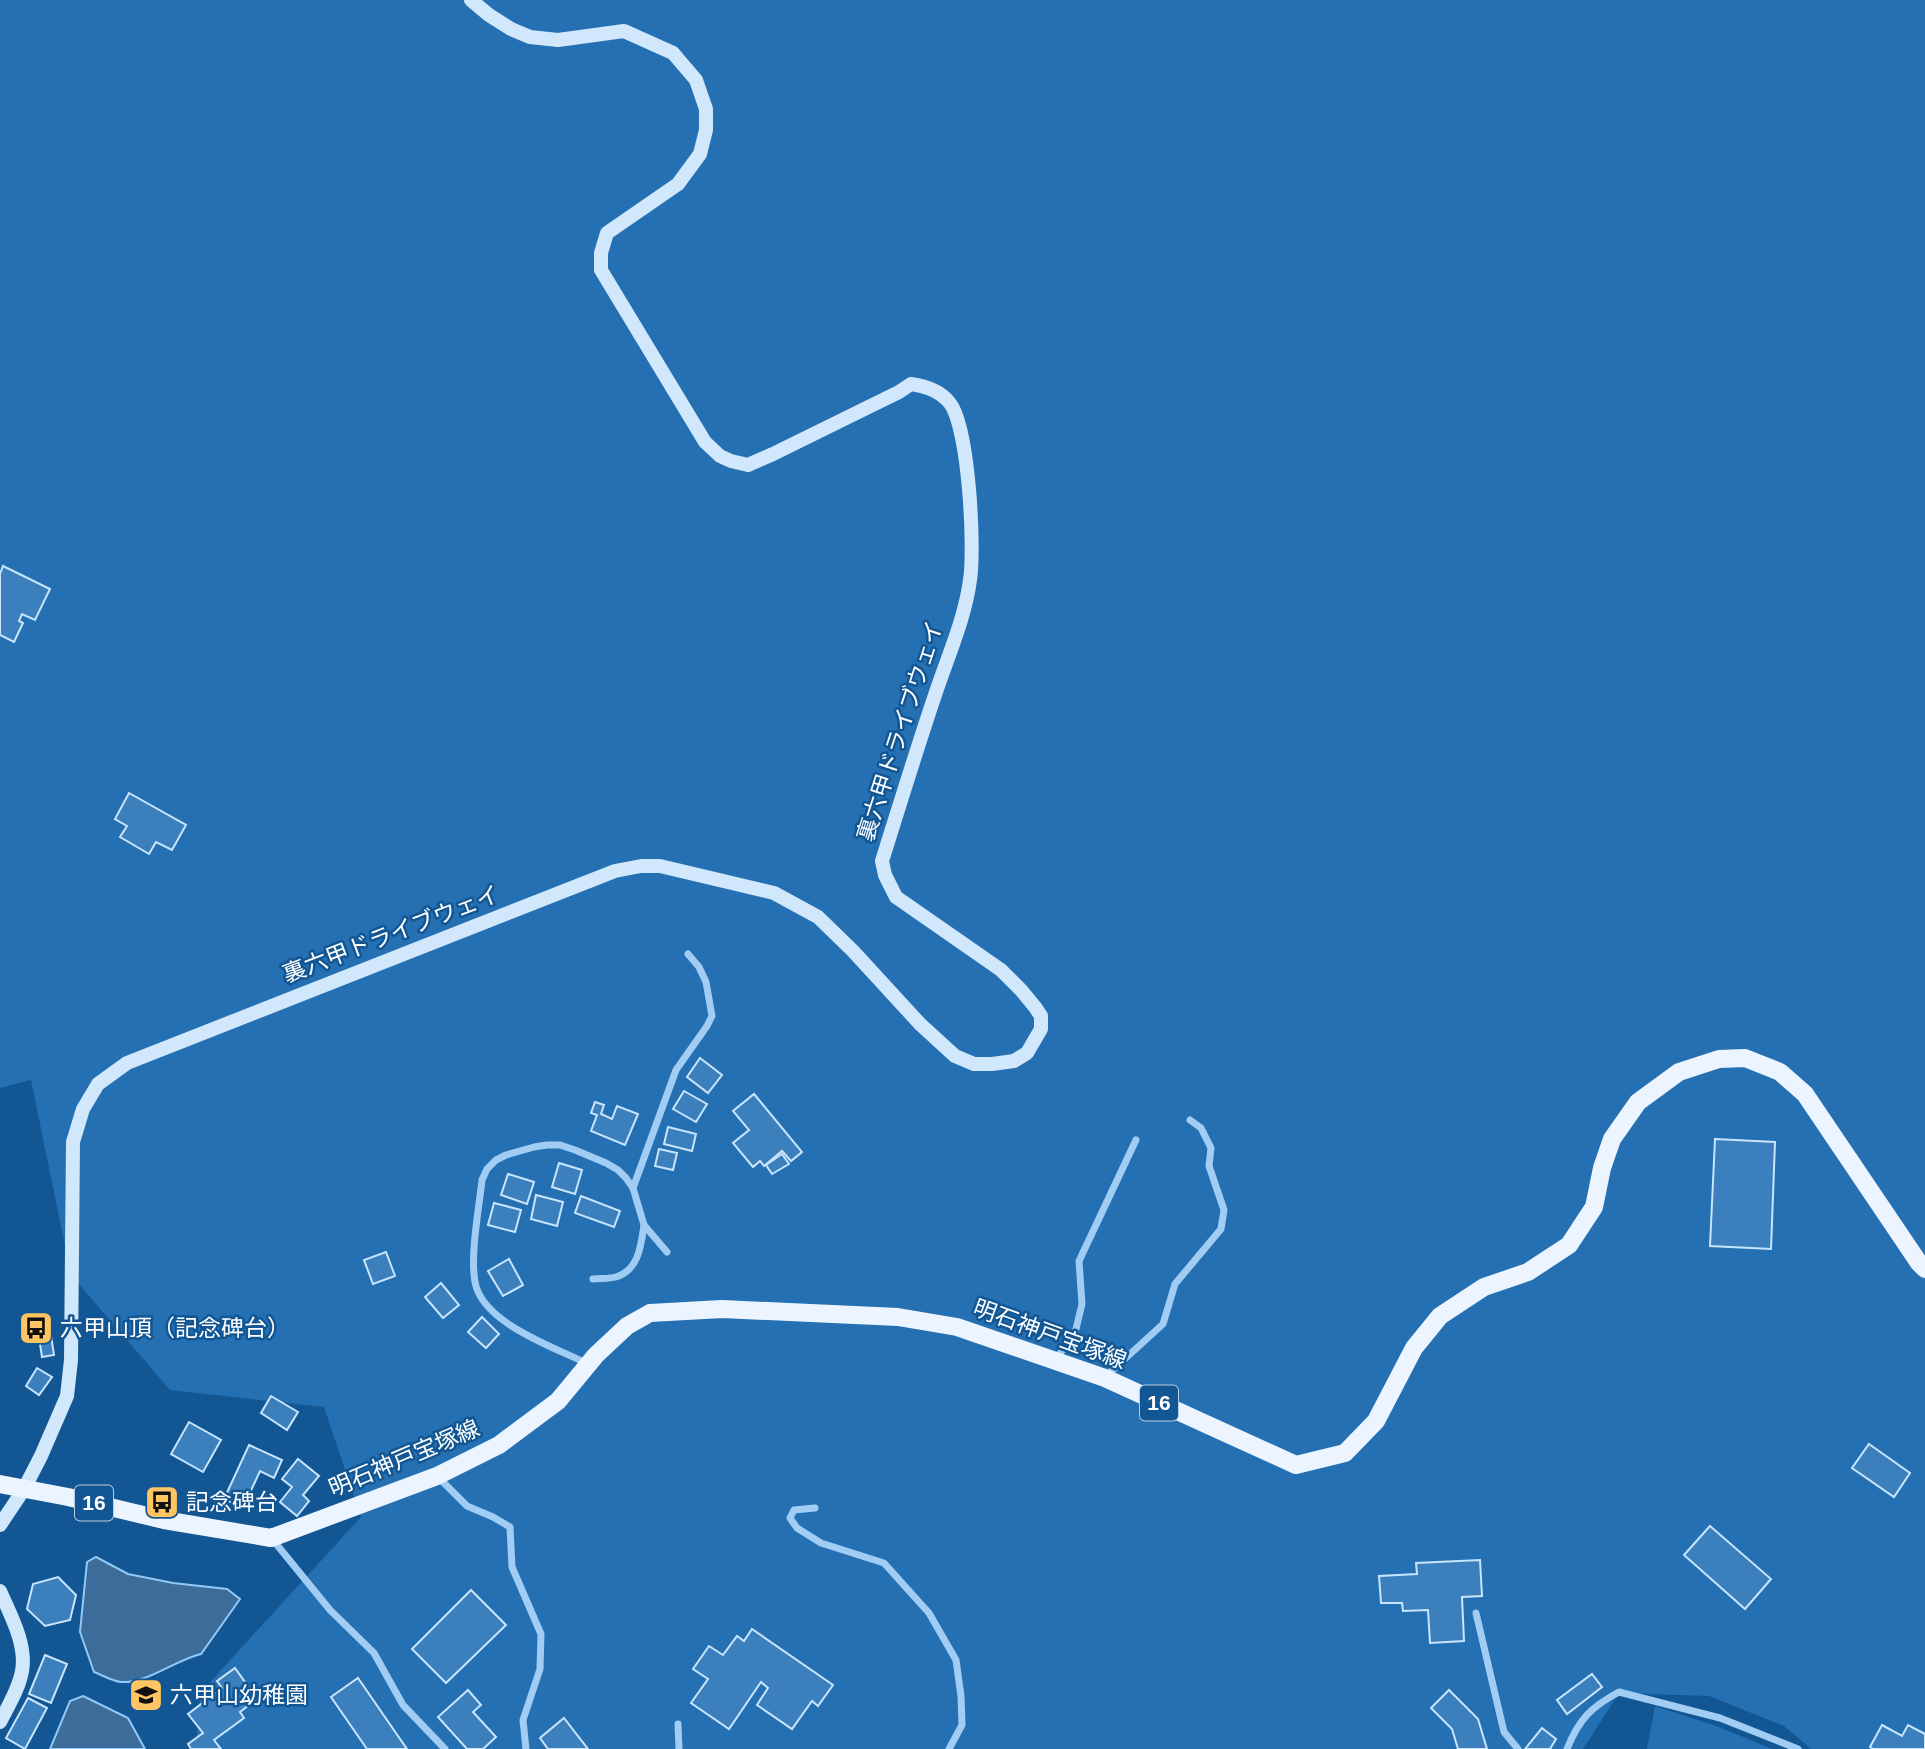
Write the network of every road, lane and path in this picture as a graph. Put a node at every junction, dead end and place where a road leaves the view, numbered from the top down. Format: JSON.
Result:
{"nodes":[{"id":1,"x":471,"y":0,"type":"edge"},
{"id":2,"x":688,"y":954,"type":"dead end"},
{"id":3,"x":1190,"y":1120,"type":"dead end"},
{"id":4,"x":1136,"y":1140,"type":"dead end"},
{"id":5,"x":633,"y":1188,"type":"junction"},
{"id":6,"x":644,"y":1225,"type":"junction"},
{"id":7,"x":667,"y":1252,"type":"dead end"},
{"id":8,"x":1925,"y":1269,"type":"edge"},
{"id":9,"x":593,"y":1279,"type":"dead end"},
{"id":10,"x":1056,"y":1360,"type":"junction"},
{"id":11,"x":588,"y":1364,"type":"junction"},
{"id":12,"x":1105,"y":1378,"type":"junction"},
{"id":13,"x":438,"y":1476,"type":"junction"},
{"id":14,"x":0,"y":1483,"type":"edge"},
{"id":15,"x":24,"y":1489,"type":"junction"},
{"id":16,"x":815,"y":1508,"type":"dead end"},
{"id":17,"x":0,"y":1525,"type":"edge"},
{"id":18,"x":271,"y":1538,"type":"junction"},
{"id":19,"x":0,"y":1591,"type":"edge"},
{"id":20,"x":1476,"y":1613,"type":"dead end"},
{"id":21,"x":0,"y":1722,"type":"edge"},
{"id":22,"x":678,"y":1724,"type":"dead end"},
{"id":23,"x":445,"y":1749,"type":"edge"},
{"id":24,"x":526,"y":1749,"type":"edge"},
{"id":25,"x":679,"y":1749,"type":"edge"},
{"id":26,"x":949,"y":1749,"type":"edge"},
{"id":27,"x":1518,"y":1749,"type":"edge"},
{"id":28,"x":1567,"y":1749,"type":"edge"},
{"id":29,"x":1798,"y":1749,"type":"edge"}],
"edges":[{"from":1,"to":15,"type":"street","name":"裏六甲ドライブウェイ"},
{"from":2,"to":5,"type":"street"},
{"from":3,"to":12,"type":"street"},
{"from":4,"to":10,"type":"street"},
{"from":5,"to":6,"type":"street"},
{"from":5,"to":11,"type":"street"},
{"from":6,"to":7,"type":"street"},
{"from":6,"to":9,"type":"street"},
{"from":8,"to":12,"type":"main road","name":"明石神戸宝塚線","number":"16"},
{"from":10,"to":11,"type":"main road","name":"明石神戸宝塚線","number":"16"},
{"from":10,"to":12,"type":"main road","name":"明石神戸宝塚線","number":"16"},
{"from":11,"to":13,"type":"main road","name":"明石神戸宝塚線","number":"16"},
{"from":13,"to":18,"type":"main road","name":"明石神戸宝塚線","number":"16"},
{"from":13,"to":24,"type":"street"},
{"from":14,"to":15,"type":"main road","name":"明石神戸宝塚線","number":"16"},
{"from":15,"to":17,"type":"street"},
{"from":15,"to":18,"type":"main road","name":"明石神戸宝塚線","number":"16"},
{"from":16,"to":26,"type":"street"},
{"from":18,"to":23,"type":"street"},
{"from":19,"to":21,"type":"street"},
{"from":20,"to":27,"type":"street"},
{"from":22,"to":25,"type":"street"},
{"from":28,"to":29,"type":"street"}]}
